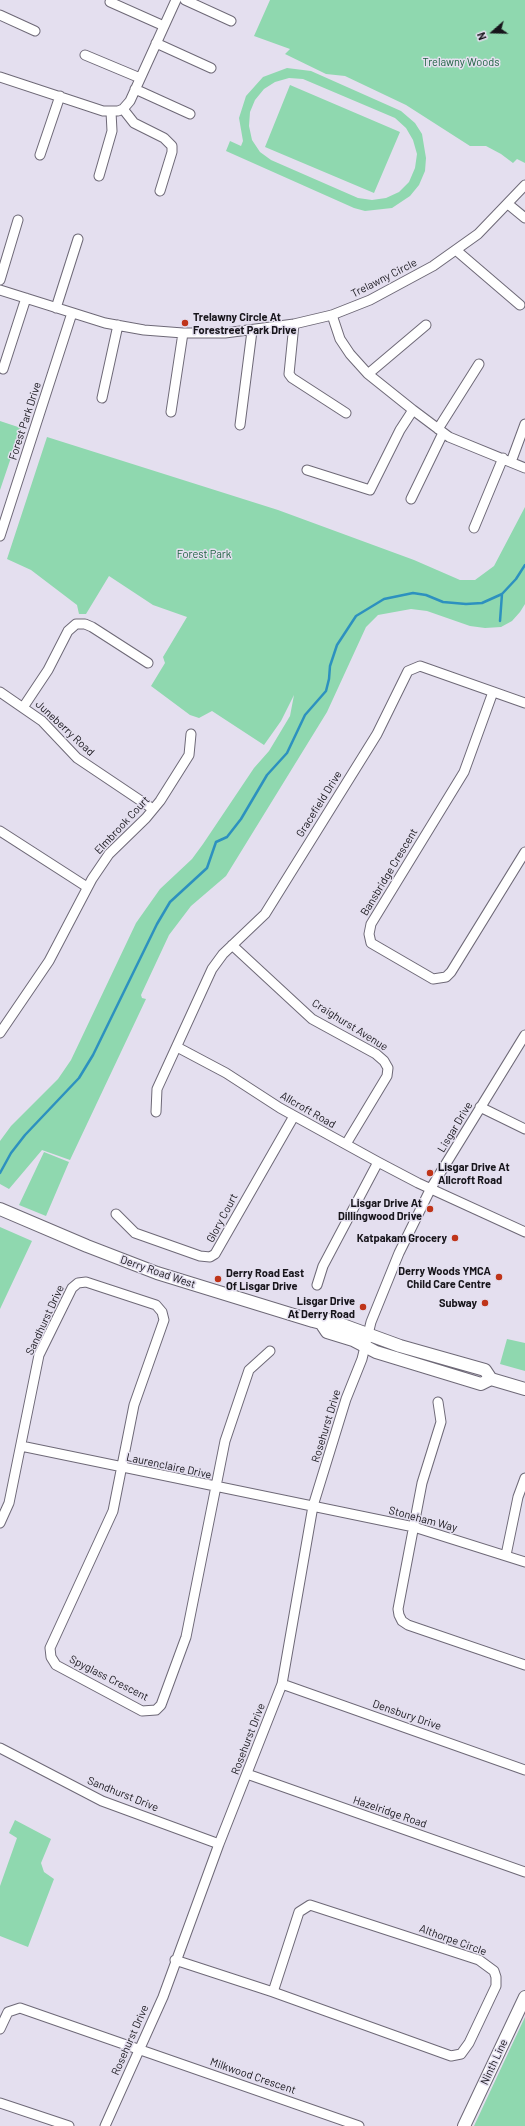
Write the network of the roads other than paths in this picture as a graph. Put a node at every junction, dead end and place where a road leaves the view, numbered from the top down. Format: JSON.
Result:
{"nodes":[{"id":1,"x":176,"y":0,"type":"edge"},
{"id":2,"x":185,"y":0,"type":"edge"},
{"id":3,"x":110,"y":2,"type":"dead end"},
{"id":4,"x":0,"y":15,"type":"edge"},
{"id":5,"x":231,"y":21,"type":"dead end"},
{"id":6,"x":164,"y":26,"type":"junction"},
{"id":7,"x":35,"y":31,"type":"dead end"},
{"id":8,"x":156,"y":43,"type":"junction"},
{"id":9,"x":85,"y":55,"type":"dead end"},
{"id":10,"x":211,"y":68,"type":"dead end"},
{"id":11,"x":0,"y":77,"type":"edge"},
{"id":12,"x":140,"y":78,"type":"junction"},
{"id":13,"x":135,"y":89,"type":"junction"},
{"id":14,"x":60,"y":96,"type":"junction"},
{"id":15,"x":123,"y":109,"type":"junction"},
{"id":16,"x":111,"y":112,"type":"junction"},
{"id":17,"x":190,"y":114,"type":"dead end"},
{"id":18,"x":40,"y":155,"type":"dead end"},
{"id":19,"x":98,"y":176,"type":"dead end"},
{"id":20,"x":525,"y":185,"type":"edge"},
{"id":21,"x":160,"y":192,"type":"dead end"},
{"id":22,"x":508,"y":204,"type":"junction"},
{"id":23,"x":525,"y":218,"type":"edge"},
{"id":24,"x":18,"y":220,"type":"dead end"},
{"id":25,"x":78,"y":239,"type":"dead end"},
{"id":26,"x":457,"y":251,"type":"junction"},
{"id":27,"x":0,"y":280,"type":"edge"},
{"id":28,"x":0,"y":290,"type":"edge"},
{"id":29,"x":26,"y":298,"type":"junction"},
{"id":30,"x":520,"y":305,"type":"dead end"},
{"id":31,"x":56,"y":308,"type":"junction"},
{"id":32,"x":72,"y":312,"type":"junction"},
{"id":33,"x":332,"y":314,"type":"junction"},
{"id":34,"x":294,"y":324,"type":"junction"},
{"id":35,"x":118,"y":325,"type":"junction"},
{"id":36,"x":426,"y":325,"type":"dead end"},
{"id":37,"x":252,"y":331,"type":"junction"},
{"id":38,"x":182,"y":333,"type":"junction"},
{"id":39,"x":479,"y":364,"type":"dead end"},
{"id":40,"x":3,"y":369,"type":"dead end"},
{"id":41,"x":368,"y":374,"type":"junction"},
{"id":42,"x":102,"y":398,"type":"dead end"},
{"id":43,"x":413,"y":410,"type":"junction"},
{"id":44,"x":171,"y":412,"type":"dead end"},
{"id":45,"x":346,"y":413,"type":"dead end"},
{"id":46,"x":525,"y":424,"type":"edge"},
{"id":47,"x":240,"y":425,"type":"dead end"},
{"id":48,"x":440,"y":431,"type":"junction"},
{"id":49,"x":507,"y":460,"type":"junction"},
{"id":50,"x":525,"y":468,"type":"edge"},
{"id":51,"x":307,"y":470,"type":"dead end"},
{"id":52,"x":411,"y":499,"type":"dead end"},
{"id":53,"x":474,"y":528,"type":"dead end"},
{"id":54,"x":0,"y":536,"type":"edge"},
{"id":55,"x":148,"y":663,"type":"dead end"},
{"id":56,"x":0,"y":692,"type":"edge"},
{"id":57,"x":493,"y":692,"type":"junction"},
{"id":58,"x":525,"y":703,"type":"edge"},
{"id":59,"x":24,"y":706,"type":"junction"},
{"id":60,"x":191,"y":734,"type":"dead end"},
{"id":61,"x":153,"y":809,"type":"junction"},
{"id":62,"x":0,"y":831,"type":"edge"},
{"id":63,"x":525,"y":852,"type":"edge"},
{"id":64,"x":87,"y":887,"type":"junction"},
{"id":65,"x":232,"y":945,"type":"junction"},
{"id":66,"x":0,"y":1033,"type":"edge"},
{"id":67,"x":525,"y":1035,"type":"edge"},
{"id":68,"x":177,"y":1047,"type":"junction"},
{"id":69,"x":480,"y":1108,"type":"junction"},
{"id":70,"x":156,"y":1112,"type":"dead end"},
{"id":71,"x":294,"y":1116,"type":"junction"},
{"id":72,"x":525,"y":1129,"type":"edge"},
{"id":73,"x":346,"y":1144,"type":"junction"},
{"id":74,"x":378,"y":1162,"type":"junction"},
{"id":75,"x":431,"y":1188,"type":"junction"},
{"id":76,"x":0,"y":1209,"type":"edge"},
{"id":77,"x":116,"y":1214,"type":"dead end"},
{"id":78,"x":525,"y":1232,"type":"edge"},
{"id":79,"x":317,"y":1285,"type":"dead end"},
{"id":80,"x":321,"y":1323,"type":"junction"},
{"id":81,"x":368,"y":1333,"type":"junction"},
{"id":82,"x":365,"y":1346,"type":"junction"},
{"id":83,"x":270,"y":1352,"type":"dead end"},
{"id":84,"x":491,"y":1379,"type":"junction"},
{"id":85,"x":525,"y":1389,"type":"edge"},
{"id":86,"x":438,"y":1402,"type":"dead end"},
{"id":87,"x":21,"y":1446,"type":"junction"},
{"id":88,"x":120,"y":1468,"type":"junction"},
{"id":89,"x":525,"y":1478,"type":"edge"},
{"id":90,"x":216,"y":1488,"type":"junction"},
{"id":91,"x":313,"y":1506,"type":"junction"},
{"id":92,"x":0,"y":1523,"type":"edge"},
{"id":93,"x":414,"y":1527,"type":"junction"},
{"id":94,"x":506,"y":1555,"type":"junction"},
{"id":95,"x":525,"y":1562,"type":"edge"},
{"id":96,"x":525,"y":1665,"type":"edge"},
{"id":97,"x":282,"y":1684,"type":"junction"},
{"id":98,"x":0,"y":1748,"type":"edge"},
{"id":99,"x":525,"y":1770,"type":"edge"},
{"id":100,"x":247,"y":1774,"type":"junction"},
{"id":101,"x":219,"y":1844,"type":"junction"},
{"id":102,"x":525,"y":1872,"type":"edge"},
{"id":103,"x":175,"y":1960,"type":"junction"},
{"id":104,"x":273,"y":1992,"type":"junction"},
{"id":105,"x":525,"y":1997,"type":"edge"},
{"id":106,"x":0,"y":2028,"type":"edge"},
{"id":107,"x":138,"y":2049,"type":"junction"},
{"id":108,"x":0,"y":2103,"type":"edge"},
{"id":109,"x":69,"y":2126,"type":"edge"},
{"id":110,"x":105,"y":2126,"type":"edge"},
{"id":111,"x":359,"y":2126,"type":"edge"},
{"id":112,"x":464,"y":2126,"type":"edge"}],
"edges":[{"from":1,"to":6,"type":"street"},
{"from":2,"to":5,"type":"street"},
{"from":3,"to":6,"type":"street"},
{"from":4,"to":7,"type":"street"},
{"from":6,"to":8,"type":"street"},
{"from":8,"to":10,"type":"street"},
{"from":8,"to":12,"type":"street"},
{"from":9,"to":12,"type":"street"},
{"from":11,"to":14,"type":"street"},
{"from":12,"to":13,"type":"street"},
{"from":13,"to":15,"type":"street"},
{"from":13,"to":17,"type":"street"},
{"from":14,"to":16,"type":"street"},
{"from":14,"to":18,"type":"street"},
{"from":15,"to":16,"type":"street"},
{"from":15,"to":21,"type":"street"},
{"from":16,"to":19,"type":"street"},
{"from":20,"to":22,"type":"street","name":"Trelawny Circle"},
{"from":22,"to":23,"type":"street"},
{"from":22,"to":26,"type":"street","name":"Trelawny Circle"},
{"from":24,"to":27,"type":"street"},
{"from":25,"to":31,"type":"street"},
{"from":26,"to":30,"type":"street"},
{"from":26,"to":33,"type":"street","name":"Trelawny Circle"},
{"from":28,"to":29,"type":"street","name":"Trelawny Circle"},
{"from":29,"to":31,"type":"street","name":"Trelawny Circle"},
{"from":29,"to":40,"type":"street"},
{"from":31,"to":32,"type":"street","name":"Trelawny Circle"},
{"from":32,"to":35,"type":"street","name":"Trelawny Circle"},
{"from":32,"to":54,"type":"street","name":"Forest Park Drive"},
{"from":33,"to":34,"type":"street","name":"Trelawny Circle"},
{"from":33,"to":41,"type":"street"},
{"from":34,"to":37,"type":"street","name":"Trelawny Circle"},
{"from":34,"to":45,"type":"street"},
{"from":35,"to":38,"type":"street","name":"Trelawny Circle"},
{"from":35,"to":42,"type":"street"},
{"from":36,"to":41,"type":"street"},
{"from":37,"to":38,"type":"street","name":"Trelawny Circle"},
{"from":37,"to":47,"type":"street"},
{"from":38,"to":44,"type":"street"},
{"from":39,"to":48,"type":"street"},
{"from":41,"to":43,"type":"street"},
{"from":43,"to":48,"type":"street"},
{"from":43,"to":51,"type":"street"},
{"from":46,"to":49,"type":"street"},
{"from":48,"to":49,"type":"street"},
{"from":48,"to":52,"type":"street"},
{"from":49,"to":50,"type":"street"},
{"from":49,"to":53,"type":"street"},
{"from":55,"to":59,"type":"street"},
{"from":56,"to":59,"type":"street","name":"Juneberry Road"},
{"from":57,"to":58,"type":"street","name":"Gracefield Drive"},
{"from":57,"to":63,"type":"street","name":"Bansbridge Crescent"},
{"from":57,"to":65,"type":"street","name":"Gracefield Drive"},
{"from":59,"to":61,"type":"street","name":"Juneberry Road"},
{"from":60,"to":61,"type":"street","name":"Elmbrook Court"},
{"from":61,"to":64,"type":"street","name":"Elmbrook Court"},
{"from":62,"to":64,"type":"street"},
{"from":64,"to":66,"type":"street","name":"Elmbrook Court"},
{"from":65,"to":68,"type":"street","name":"Gracefield Drive"},
{"from":65,"to":73,"type":"street","name":"Craighurst Avenue"},
{"from":67,"to":69,"type":"street","name":"Lisgar Drive"},
{"from":68,"to":70,"type":"street","name":"Gracefield Drive"},
{"from":68,"to":71,"type":"street","name":"Allcroft Road"},
{"from":69,"to":72,"type":"street"},
{"from":69,"to":75,"type":"street","name":"Lisgar Drive"},
{"from":71,"to":73,"type":"street","name":"Allcroft Road"},
{"from":71,"to":77,"type":"street","name":"Glory Court"},
{"from":73,"to":74,"type":"street","name":"Allcroft Road"},
{"from":74,"to":75,"type":"street","name":"Allcroft Road"},
{"from":74,"to":79,"type":"street"},
{"from":75,"to":78,"type":"street","name":"Allcroft Road"},
{"from":75,"to":81,"type":"street","name":"Lisgar Drive"},
{"from":76,"to":80,"type":"main road","name":"Derry Road West"},
{"from":80,"to":81,"type":"main road","name":"Derry Road West"},
{"from":80,"to":82,"type":"main road","name":"Derry Road West"},
{"from":81,"to":82,"type":"street","name":"Lisgar Drive"},
{"from":81,"to":84,"type":"main road","name":"Derry Road West"},
{"from":82,"to":84,"type":"main road","name":"Derry Road West"},
{"from":82,"to":91,"type":"street","name":"Rosehurst Drive"},
{"from":83,"to":90,"type":"street","name":"Spyglass Crescent"},
{"from":84,"to":85,"type":"main road","name":"Derry Road West"},
{"from":86,"to":93,"type":"street"},
{"from":87,"to":88,"type":"street","name":"Laurenclaire Drive"},
{"from":87,"to":88,"type":"street","name":"Sandhurst Drive"},
{"from":87,"to":92,"type":"street","name":"Sandhurst Drive"},
{"from":88,"to":90,"type":"street","name":"Laurenclaire Drive"},
{"from":88,"to":90,"type":"street","name":"Spyglass Crescent"},
{"from":89,"to":94,"type":"street"},
{"from":90,"to":91,"type":"street","name":"Laurenclaire Drive"},
{"from":91,"to":93,"type":"street","name":"Stoneham Way"},
{"from":91,"to":97,"type":"street","name":"Rosehurst Drive"},
{"from":93,"to":94,"type":"street","name":"Stoneham Way"},
{"from":93,"to":96,"type":"street"},
{"from":94,"to":95,"type":"street","name":"Stoneham Way"},
{"from":97,"to":99,"type":"street","name":"Densbury Drive"},
{"from":97,"to":100,"type":"street","name":"Rosehurst Drive"},
{"from":98,"to":101,"type":"street","name":"Sandhurst Drive"},
{"from":100,"to":101,"type":"street","name":"Rosehurst Drive"},
{"from":100,"to":102,"type":"street","name":"Hazelridge Road"},
{"from":101,"to":103,"type":"street","name":"Rosehurst Drive"},
{"from":103,"to":104,"type":"street","name":"Althorpe Circle"},
{"from":103,"to":107,"type":"street","name":"Rosehurst Drive"},
{"from":104,"to":104,"type":"street","name":"Althorpe Circle"},
{"from":105,"to":112,"type":"main road","name":"Ninth Line"},
{"from":106,"to":107,"type":"street","name":"Milkwood Crescent"},
{"from":107,"to":110,"type":"street","name":"Rosehurst Drive"},
{"from":107,"to":111,"type":"street","name":"Milkwood Crescent"},
{"from":108,"to":109,"type":"street"}]}
